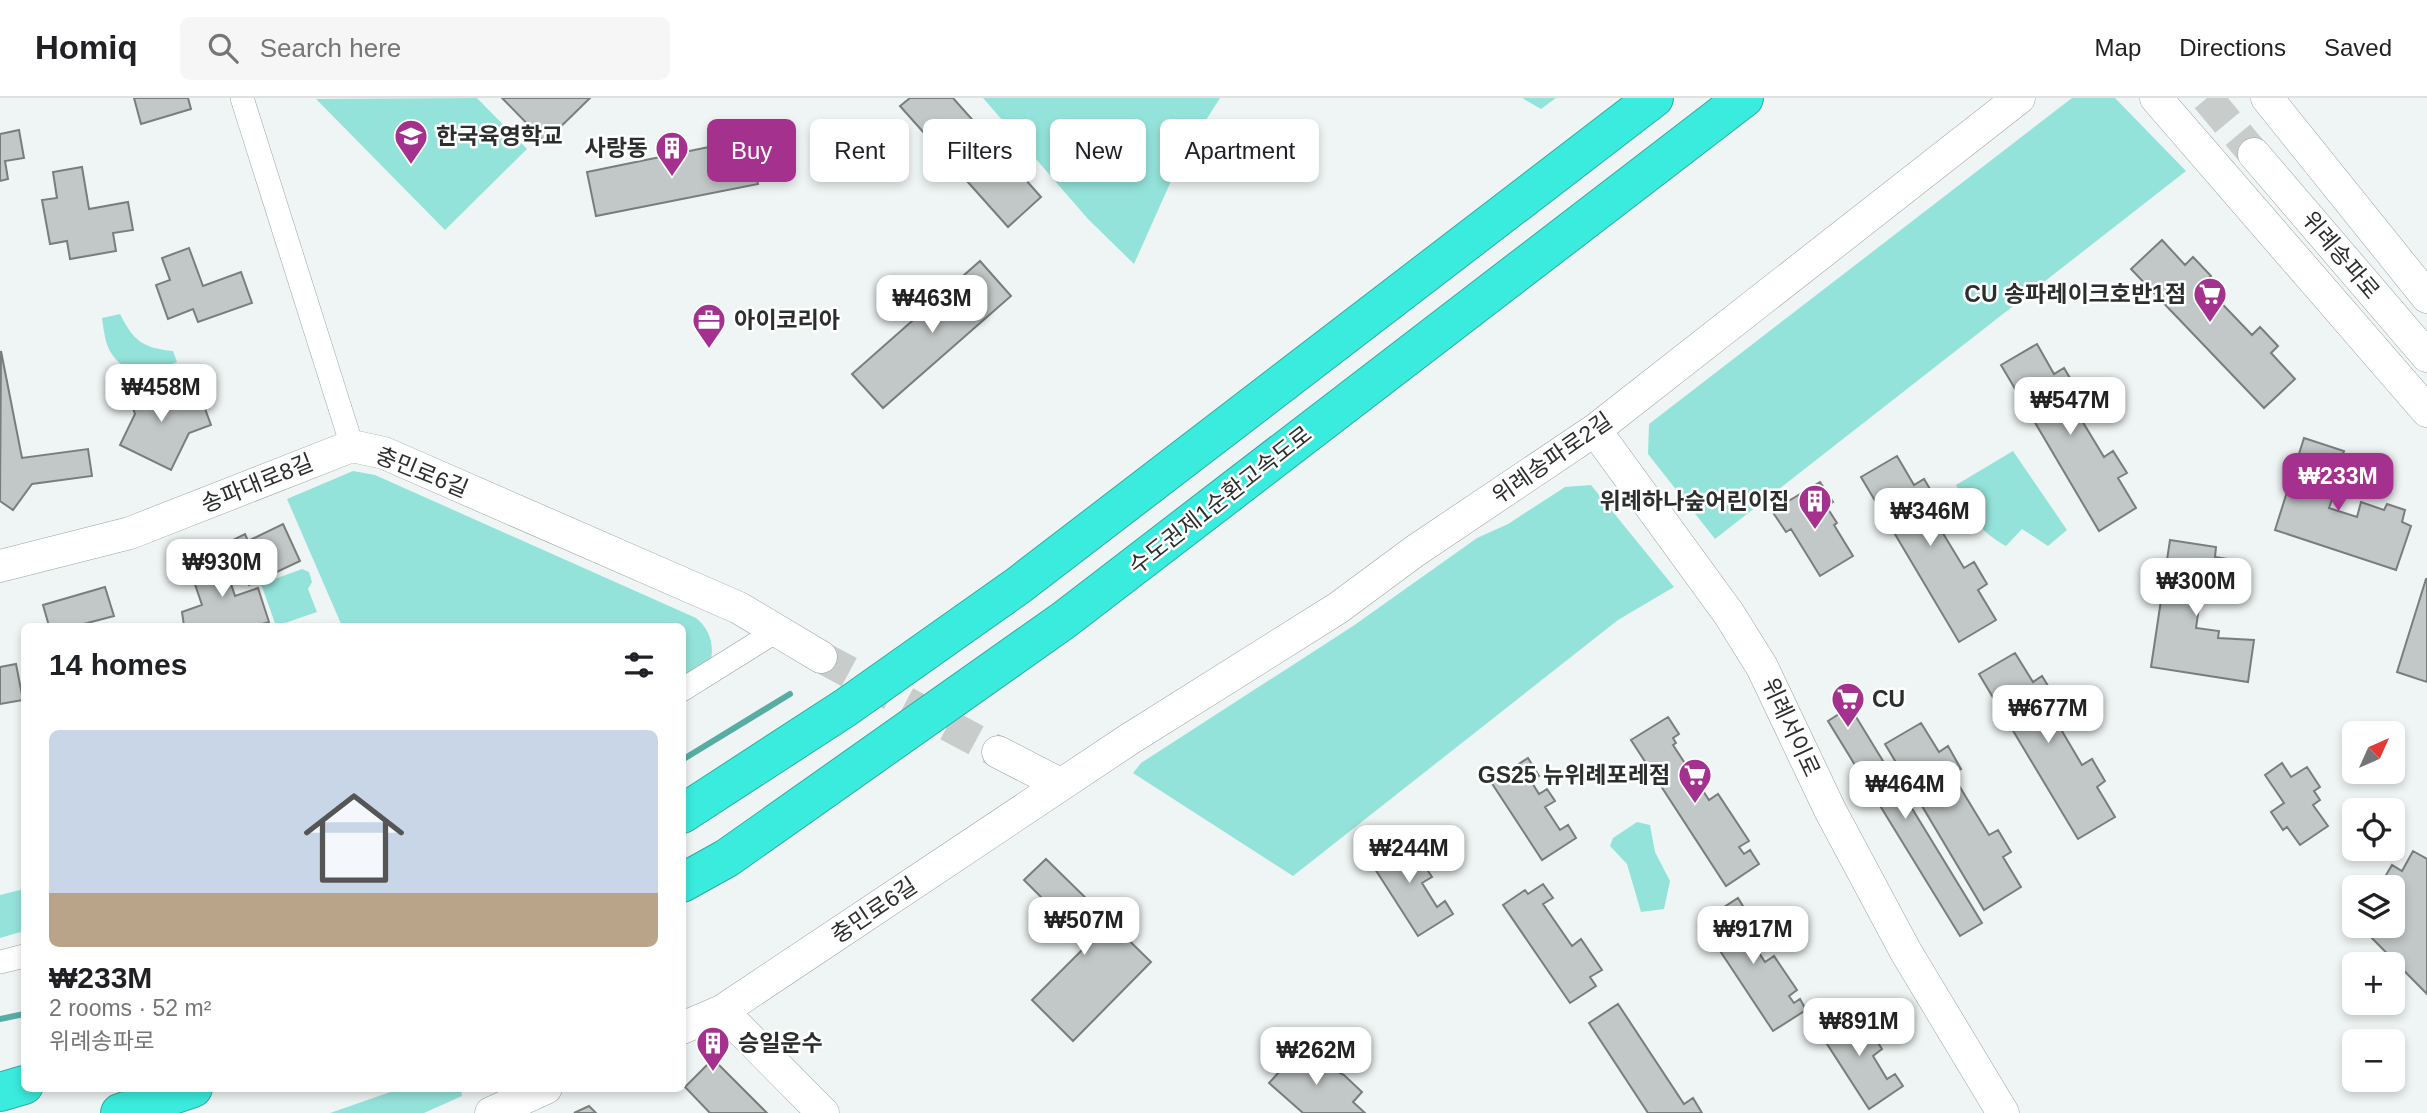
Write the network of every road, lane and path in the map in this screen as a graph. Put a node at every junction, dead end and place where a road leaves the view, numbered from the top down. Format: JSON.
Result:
{"nodes":[{"id":1,"x":242,"y":98,"type":"edge"},
{"id":2,"x":1654,"y":98,"type":"edge"},
{"id":3,"x":1744,"y":98,"type":"edge"},
{"id":4,"x":2019,"y":98,"type":"edge"},
{"id":5,"x":2156,"y":98,"type":"edge"},
{"id":6,"x":2266,"y":98,"type":"edge"},
{"id":7,"x":2254,"y":153,"type":"tunnel mouth"},
{"id":8,"x":2427,"y":297,"type":"edge"},
{"id":9,"x":2427,"y":356,"type":"edge"},
{"id":10,"x":2427,"y":411,"type":"edge"},
{"id":11,"x":1595,"y":430,"type":"junction"},
{"id":12,"x":352,"y":446,"type":"junction"},
{"id":13,"x":0,"y":566,"type":"edge"},
{"id":14,"x":778,"y":630,"type":"junction"},
{"id":15,"x":821,"y":657,"type":"tunnel mouth"},
{"id":16,"x":686,"y":688,"type":"edge"},
{"id":17,"x":998,"y":752,"type":"tunnel mouth"},
{"id":18,"x":1060,"y":784,"type":"junction"},
{"id":19,"x":686,"y":811,"type":"edge"},
{"id":20,"x":686,"y":881,"type":"edge"},
{"id":21,"x":21,"y":957,"type":"edge"},
{"id":22,"x":0,"y":962,"type":"edge"},
{"id":23,"x":722,"y":1011,"type":"junction"},
{"id":24,"x":686,"y":1026,"type":"edge"},
{"id":25,"x":21,"y":1086,"type":"edge"},
{"id":26,"x":0,"y":1092,"type":"edge"},
{"id":27,"x":181,"y":1092,"type":"edge"},
{"id":28,"x":537,"y":1092,"type":"edge"},
{"id":29,"x":120,"y":1113,"type":"edge"},
{"id":30,"x":491,"y":1113,"type":"edge"},
{"id":31,"x":823,"y":1113,"type":"edge"},
{"id":32,"x":2003,"y":1113,"type":"edge"}],
"edges":[{"from":1,"to":12,"type":"street","name":"충민로6길"},
{"from":2,"to":19,"type":"highway"},
{"from":3,"to":20,"type":"highway","name":"수도권제1순환고속도로"},
{"from":4,"to":11,"type":"street","name":"위례송파로2길"},
{"from":5,"to":10,"type":"street"},
{"from":6,"to":8,"type":"street"},
{"from":7,"to":9,"type":"street","name":"위례송파로"},
{"from":11,"to":18,"type":"street","name":"위례송파로2길"},
{"from":11,"to":32,"type":"street","name":"위례서이로"},
{"from":12,"to":13,"type":"street","name":"송파대로8길"},
{"from":12,"to":14,"type":"street","name":"충민로6길"},
{"from":14,"to":15,"type":"street","name":"충민로6길"},
{"from":14,"to":16,"type":"street"},
{"from":17,"to":18,"type":"street"},
{"from":18,"to":23,"type":"street","name":"충민로6길"},
{"from":21,"to":22,"type":"street"},
{"from":23,"to":24,"type":"street","name":"충민로6길"},
{"from":23,"to":31,"type":"street"},
{"from":25,"to":26,"type":"highway"},
{"from":27,"to":29,"type":"highway"},
{"from":28,"to":30,"type":"street"}]}
